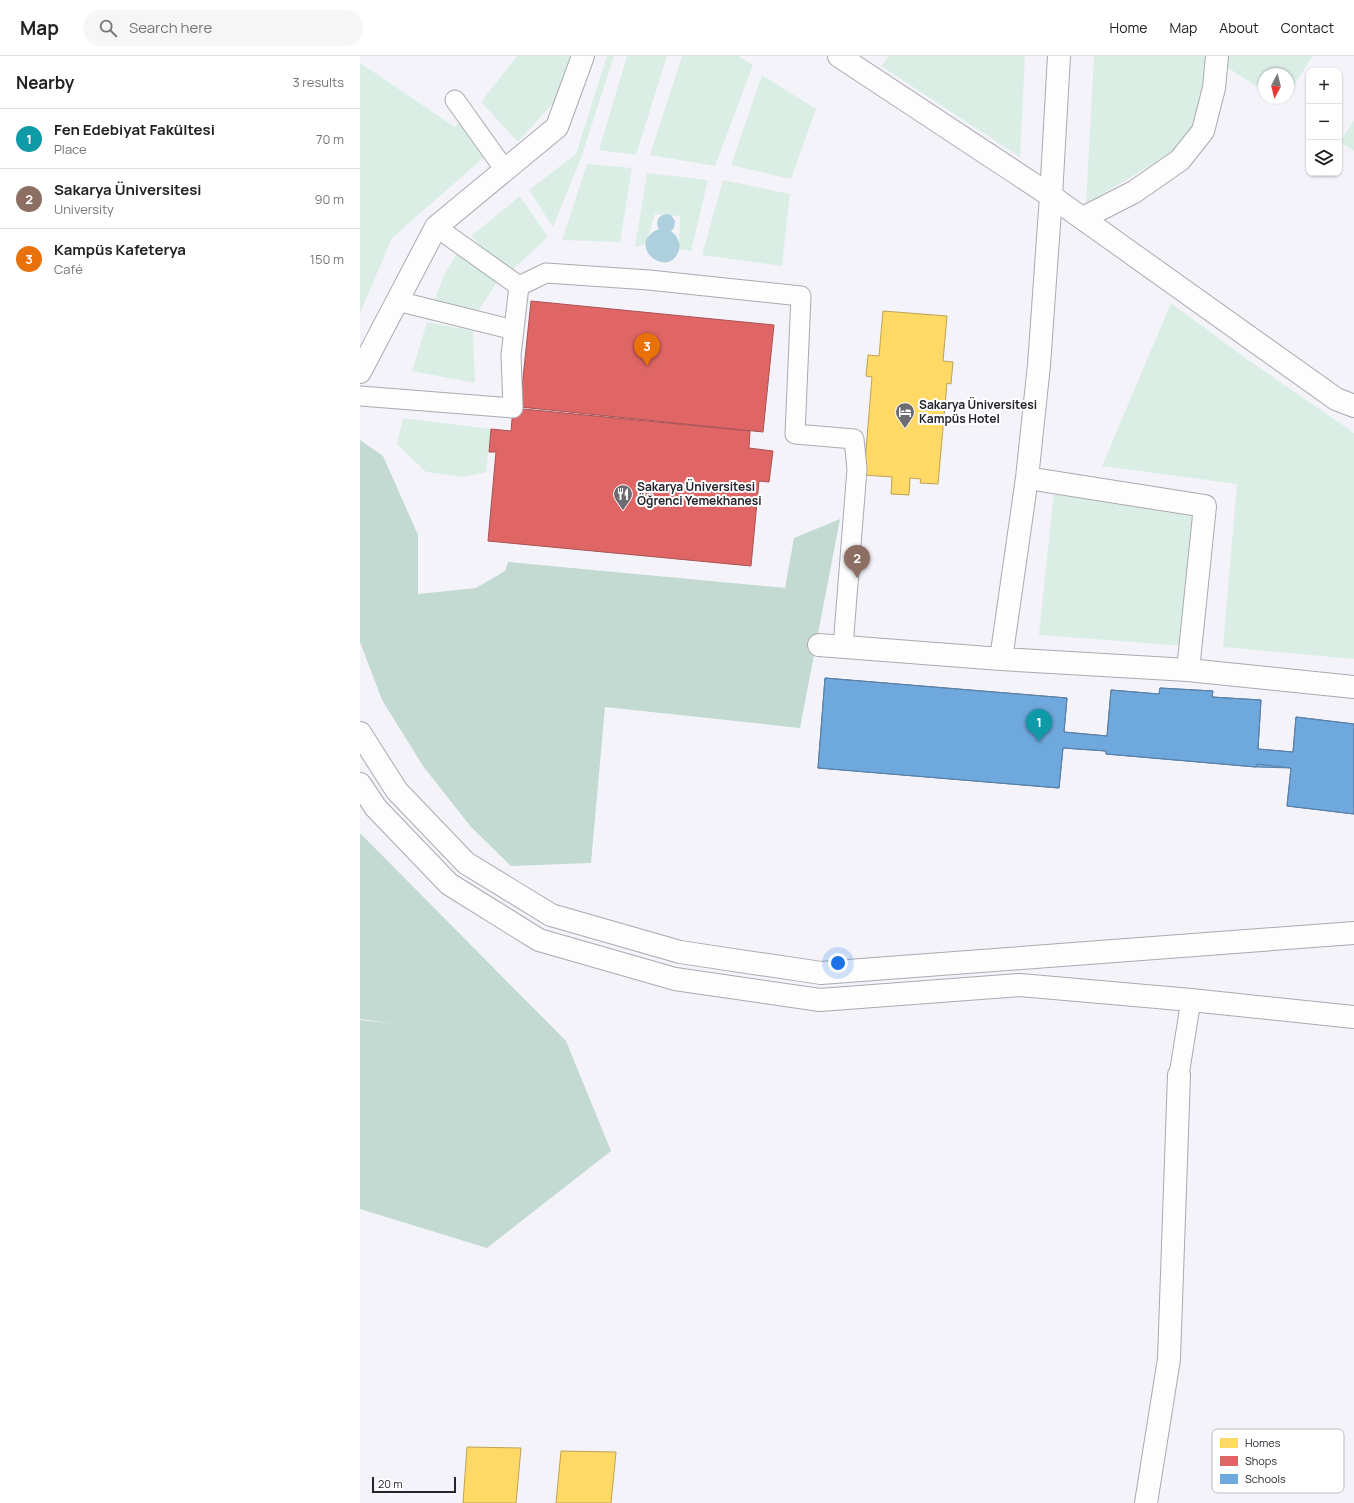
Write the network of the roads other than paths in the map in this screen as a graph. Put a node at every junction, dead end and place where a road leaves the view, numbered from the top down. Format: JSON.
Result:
{"nodes":[{"id":1,"x":583,"y":56,"type":"edge"},
{"id":2,"x":839,"y":56,"type":"edge"},
{"id":3,"x":1059,"y":56,"type":"edge"},
{"id":4,"x":1217,"y":56,"type":"edge"},
{"id":5,"x":455,"y":100,"type":"dead end"},
{"id":6,"x":505,"y":170,"type":"junction"},
{"id":7,"x":1051,"y":196,"type":"junction"},
{"id":8,"x":1083,"y":218,"type":"junction"},
{"id":9,"x":436,"y":227,"type":"junction"},
{"id":10,"x":519,"y":286,"type":"junction"},
{"id":11,"x":397,"y":302,"type":"junction"},
{"id":12,"x":514,"y":330,"type":"junction"},
{"id":13,"x":360,"y":372,"type":"edge"},
{"id":14,"x":360,"y":396,"type":"edge"},
{"id":15,"x":1354,"y":406,"type":"edge"},
{"id":16,"x":1028,"y":478,"type":"junction"},
{"id":17,"x":819,"y":645,"type":"dead end"},
{"id":18,"x":843,"y":647,"type":"junction"},
{"id":19,"x":1001,"y":659,"type":"junction"},
{"id":20,"x":1188,"y":670,"type":"junction"},
{"id":21,"x":1354,"y":687,"type":"edge"},
{"id":22,"x":360,"y":733,"type":"edge"},
{"id":23,"x":360,"y":784,"type":"edge"},
{"id":24,"x":1354,"y":934,"type":"edge"},
{"id":25,"x":1191,"y":1000,"type":"junction"},
{"id":26,"x":1354,"y":1017,"type":"edge"},
{"id":27,"x":1179,"y":1075,"type":"joint"},
{"id":28,"x":1146,"y":1503,"type":"edge"}],
"edges":[{"from":1,"to":6,"type":"street"},
{"from":2,"to":7,"type":"street"},
{"from":3,"to":7,"type":"street"},
{"from":4,"to":8,"type":"street"},
{"from":5,"to":6,"type":"street"},
{"from":6,"to":9,"type":"street"},
{"from":7,"to":8,"type":"street"},
{"from":7,"to":16,"type":"street"},
{"from":8,"to":15,"type":"street"},
{"from":9,"to":10,"type":"street"},
{"from":9,"to":11,"type":"street"},
{"from":10,"to":12,"type":"street"},
{"from":10,"to":18,"type":"street"},
{"from":11,"to":12,"type":"street"},
{"from":11,"to":13,"type":"street"},
{"from":12,"to":14,"type":"street"},
{"from":16,"to":19,"type":"street"},
{"from":16,"to":20,"type":"street"},
{"from":17,"to":18,"type":"street"},
{"from":18,"to":19,"type":"street"},
{"from":19,"to":20,"type":"street"},
{"from":20,"to":21,"type":"street"},
{"from":22,"to":24,"type":"street"},
{"from":23,"to":25,"type":"street"},
{"from":25,"to":26,"type":"street"},
{"from":25,"to":27,"type":"street"},
{"from":27,"to":28,"type":"street"}]}
